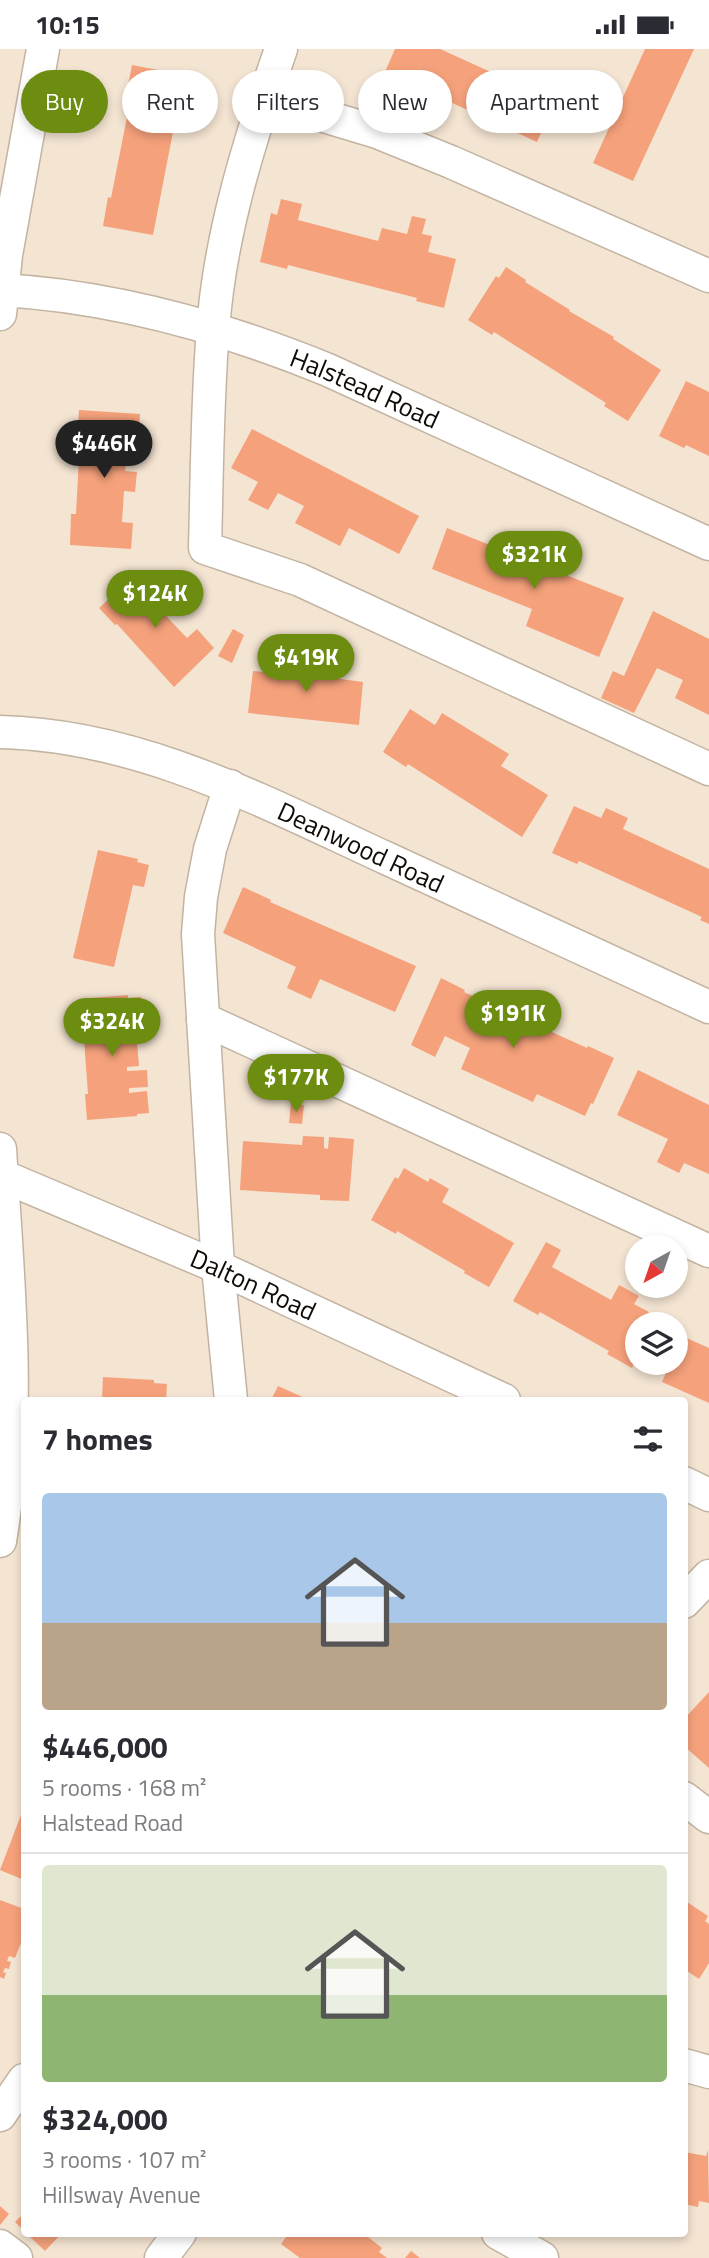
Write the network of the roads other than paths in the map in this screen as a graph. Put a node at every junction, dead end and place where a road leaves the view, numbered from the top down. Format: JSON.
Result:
{"nodes":[{"id":1,"x":43,"y":49,"type":"edge"},
{"id":2,"x":281,"y":49,"type":"edge"},
{"id":3,"x":274,"y":70,"type":"edge"},
{"id":4,"x":344,"y":123,"type":"edge"},
{"id":5,"x":253,"y":133,"type":"edge"},
{"id":6,"x":709,"y":276,"type":"edge"},
{"id":7,"x":1,"y":298,"type":"edge"},
{"id":8,"x":213,"y":328,"type":"junction"},
{"id":9,"x":709,"y":544,"type":"edge"},
{"id":10,"x":0,"y":732,"type":"edge"},
{"id":11,"x":709,"y":769,"type":"edge"},
{"id":12,"x":230,"y":786,"type":"junction"},
{"id":13,"x":709,"y":1007,"type":"edge"},
{"id":14,"x":203,"y":1019,"type":"junction"},
{"id":15,"x":1,"y":1166,"type":"edge"},
{"id":16,"x":709,"y":1251,"type":"edge"},
{"id":17,"x":218,"y":1268,"type":"junction"},
{"id":18,"x":231,"y":1397,"type":"edge"},
{"id":19,"x":498,"y":1397,"type":"edge"},
{"id":20,"x":688,"y":1485,"type":"edge"},
{"id":21,"x":709,"y":1495,"type":"edge"},
{"id":22,"x":0,"y":1541,"type":"edge"},
{"id":23,"x":709,"y":1576,"type":"edge"},
{"id":24,"x":688,"y":1598,"type":"edge"},
{"id":25,"x":688,"y":1801,"type":"edge"},
{"id":26,"x":709,"y":1817,"type":"edge"},
{"id":27,"x":688,"y":2066,"type":"edge"},
{"id":28,"x":709,"y":2072,"type":"edge"},
{"id":29,"x":21,"y":2084,"type":"edge"},
{"id":30,"x":0,"y":2115,"type":"edge"},
{"id":31,"x":505,"y":2237,"type":"edge"},
{"id":32,"x":0,"y":2245,"type":"edge"},
{"id":33,"x":16,"y":2258,"type":"edge"},
{"id":34,"x":542,"y":2258,"type":"edge"}],
"edges":[{"from":1,"to":7,"type":"street"},
{"from":2,"to":3,"type":"street"},
{"from":4,"to":6,"type":"street"},
{"from":5,"to":8,"type":"street"},
{"from":7,"to":8,"type":"street","name":"Halstead Road"},
{"from":8,"to":9,"type":"street","name":"Halstead Road"},
{"from":8,"to":11,"type":"street"},
{"from":10,"to":12,"type":"street","name":"Deanwood Road"},
{"from":12,"to":13,"type":"street","name":"Deanwood Road"},
{"from":12,"to":14,"type":"street"},
{"from":14,"to":16,"type":"street"},
{"from":14,"to":17,"type":"street"},
{"from":15,"to":17,"type":"street","name":"Dalton Road"},
{"from":15,"to":22,"type":"street"},
{"from":17,"to":18,"type":"street"},
{"from":17,"to":19,"type":"street","name":"Dalton Road"},
{"from":20,"to":21,"type":"street"},
{"from":23,"to":24,"type":"street"},
{"from":25,"to":26,"type":"street"},
{"from":27,"to":28,"type":"street"},
{"from":29,"to":30,"type":"street"},
{"from":31,"to":34,"type":"street"},
{"from":32,"to":33,"type":"street"}]}
